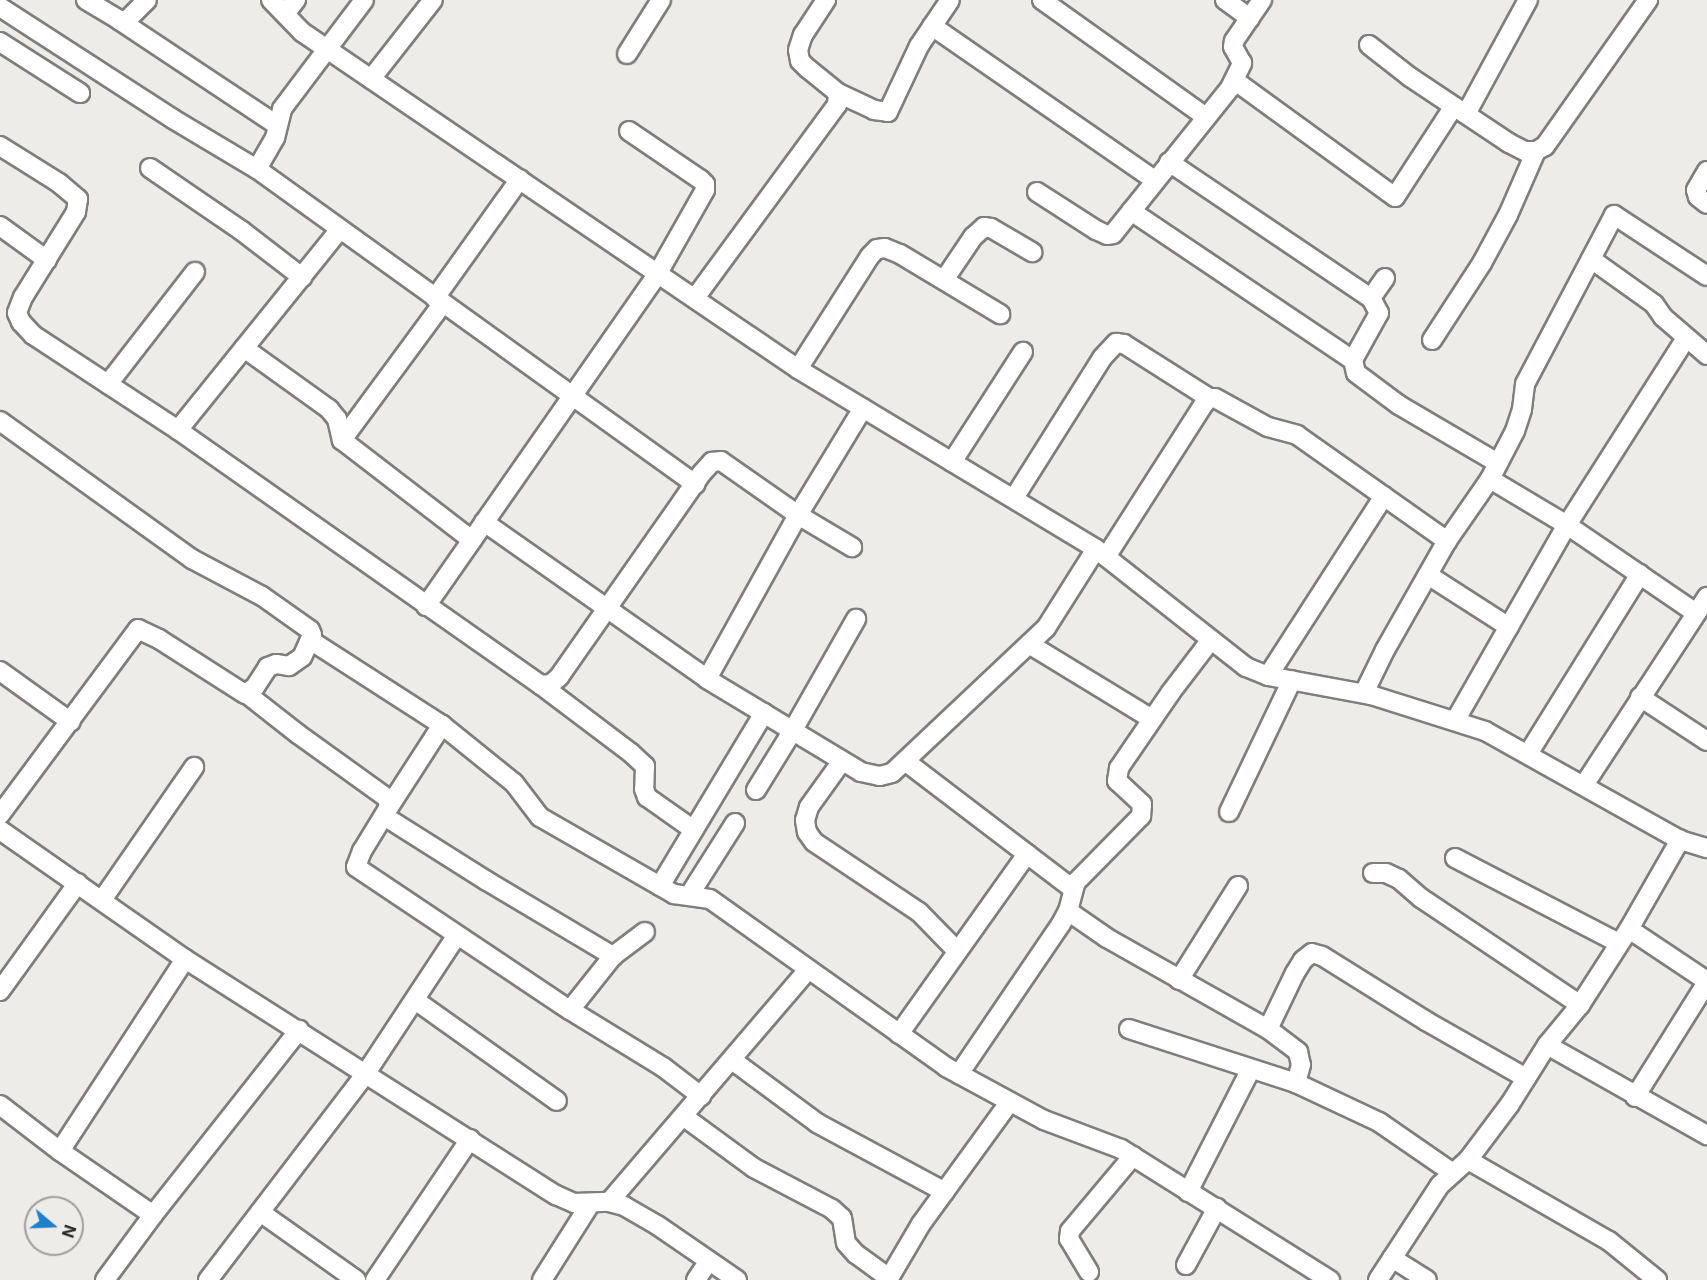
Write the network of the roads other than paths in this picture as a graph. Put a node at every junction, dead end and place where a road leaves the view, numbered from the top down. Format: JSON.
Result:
{"nodes":[{"id":1,"x":86,"y":0,"type":"edge"},
{"id":2,"x":147,"y":0,"type":"edge"},
{"id":3,"x":271,"y":0,"type":"edge"},
{"id":4,"x":364,"y":0,"type":"edge"},
{"id":5,"x":433,"y":0,"type":"edge"},
{"id":6,"x":661,"y":0,"type":"edge"},
{"id":7,"x":950,"y":0,"type":"edge"},
{"id":8,"x":1042,"y":0,"type":"edge"},
{"id":9,"x":1225,"y":0,"type":"edge"},
{"id":10,"x":1262,"y":0,"type":"edge"},
{"id":11,"x":1528,"y":0,"type":"edge"},
{"id":12,"x":1648,"y":0,"type":"edge"},
{"id":13,"x":824,"y":1,"type":"edge"},
{"id":14,"x":0,"y":7,"type":"edge"},
{"id":15,"x":291,"y":7,"type":"edge"},
{"id":16,"x":1250,"y":18,"type":"junction"},
{"id":17,"x":119,"y":20,"type":"junction"},
{"id":18,"x":24,"y":23,"type":"junction"},
{"id":19,"x":933,"y":26,"type":"junction"},
{"id":20,"x":1369,"y":45,"type":"dead end"},
{"id":21,"x":2,"y":47,"type":"edge"},
{"id":22,"x":327,"y":49,"type":"junction"},
{"id":23,"x":627,"y":54,"type":"dead end"},
{"id":24,"x":371,"y":79,"type":"junction"},
{"id":25,"x":1234,"y":80,"type":"junction"},
{"id":26,"x":80,"y":93,"type":"dead end"},
{"id":27,"x":838,"y":93,"type":"junction"},
{"id":28,"x":1460,"y":110,"type":"junction"},
{"id":29,"x":1206,"y":117,"type":"junction"},
{"id":30,"x":276,"y":125,"type":"junction"},
{"id":31,"x":629,"y":131,"type":"dead end"},
{"id":32,"x":0,"y":146,"type":"edge"},
{"id":33,"x":1536,"y":151,"type":"junction"},
{"id":34,"x":1169,"y":162,"type":"junction"},
{"id":35,"x":150,"y":168,"type":"dead end"},
{"id":36,"x":257,"y":169,"type":"junction"},
{"id":37,"x":1707,"y":171,"type":"edge"},
{"id":38,"x":520,"y":179,"type":"junction"},
{"id":39,"x":1154,"y":180,"type":"junction"},
{"id":40,"x":1037,"y":192,"type":"dead end"},
{"id":41,"x":1707,"y":204,"type":"edge"},
{"id":42,"x":1131,"y":211,"type":"junction"},
{"id":43,"x":0,"y":226,"type":"edge"},
{"id":44,"x":340,"y":229,"type":"junction"},
{"id":45,"x":1032,"y":252,"type":"dead end"},
{"id":46,"x":1592,"y":259,"type":"junction"},
{"id":47,"x":47,"y":260,"type":"junction"},
{"id":48,"x":195,"y":272,"type":"dead end"},
{"id":49,"x":658,"y":273,"type":"junction"},
{"id":50,"x":1707,"y":276,"type":"edge"},
{"id":51,"x":302,"y":277,"type":"junction"},
{"id":52,"x":1385,"y":278,"type":"dead end"},
{"id":53,"x":944,"y":280,"type":"junction"},
{"id":54,"x":695,"y":298,"type":"junction"},
{"id":55,"x":1371,"y":298,"type":"junction"},
{"id":56,"x":439,"y":301,"type":"junction"},
{"id":57,"x":1000,"y":314,"type":"dead end"},
{"id":58,"x":1686,"y":338,"type":"junction"},
{"id":59,"x":1432,"y":340,"type":"dead end"},
{"id":60,"x":244,"y":348,"type":"junction"},
{"id":61,"x":1023,"y":352,"type":"dead end"},
{"id":62,"x":1707,"y":355,"type":"edge"},
{"id":63,"x":1353,"y":360,"type":"junction"},
{"id":64,"x":798,"y":369,"type":"junction"},
{"id":65,"x":108,"y":384,"type":"junction"},
{"id":66,"x":573,"y":395,"type":"junction"},
{"id":67,"x":1209,"y":398,"type":"junction"},
{"id":68,"x":863,"y":408,"type":"junction"},
{"id":69,"x":0,"y":421,"type":"edge"},
{"id":70,"x":178,"y":430,"type":"junction"},
{"id":71,"x":342,"y":440,"type":"junction"},
{"id":72,"x":952,"y":462,"type":"junction"},
{"id":73,"x":1494,"y":471,"type":"junction"},
{"id":74,"x":695,"y":484,"type":"junction"},
{"id":75,"x":1384,"y":496,"type":"junction"},
{"id":76,"x":1014,"y":498,"type":"junction"},
{"id":77,"x":798,"y":515,"type":"junction"},
{"id":78,"x":484,"y":522,"type":"junction"},
{"id":79,"x":1567,"y":525,"type":"junction"},
{"id":80,"x":472,"y":540,"type":"junction"},
{"id":81,"x":1447,"y":541,"type":"junction"},
{"id":82,"x":852,"y":547,"type":"dead end"},
{"id":83,"x":1101,"y":553,"type":"junction"},
{"id":84,"x":1640,"y":574,"type":"junction"},
{"id":85,"x":1428,"y":575,"type":"junction"},
{"id":86,"x":1707,"y":597,"type":"edge"},
{"id":87,"x":426,"y":606,"type":"junction"},
{"id":88,"x":608,"y":609,"type":"junction"},
{"id":89,"x":1696,"y":613,"type":"junction"},
{"id":90,"x":856,"y":619,"type":"dead end"},
{"id":91,"x":1509,"y":627,"type":"junction"},
{"id":92,"x":310,"y":640,"type":"junction"},
{"id":93,"x":1210,"y":641,"type":"junction"},
{"id":94,"x":1029,"y":644,"type":"junction"},
{"id":95,"x":0,"y":672,"type":"edge"},
{"id":96,"x":1268,"y":676,"type":"junction"},
{"id":97,"x":707,"y":679,"type":"junction"},
{"id":98,"x":1292,"y":680,"type":"junction"},
{"id":99,"x":541,"y":685,"type":"junction"},
{"id":100,"x":1364,"y":693,"type":"junction"},
{"id":101,"x":248,"y":694,"type":"junction"},
{"id":102,"x":1640,"y":697,"type":"junction"},
{"id":103,"x":764,"y":713,"type":"junction"},
{"id":104,"x":1152,"y":719,"type":"junction"},
{"id":105,"x":1455,"y":721,"type":"junction"},
{"id":106,"x":71,"y":722,"type":"junction"},
{"id":107,"x":442,"y":725,"type":"junction"},
{"id":108,"x":793,"y":730,"type":"junction"},
{"id":109,"x":1707,"y":741,"type":"edge"},
{"id":110,"x":1528,"y":754,"type":"junction"},
{"id":111,"x":842,"y":760,"type":"junction"},
{"id":112,"x":904,"y":761,"type":"junction"},
{"id":113,"x":194,"y":767,"type":"dead end"},
{"id":114,"x":1584,"y":785,"type":"junction"},
{"id":115,"x":756,"y":790,"type":"dead end"},
{"id":116,"x":386,"y":811,"type":"junction"},
{"id":117,"x":1229,"y":812,"type":"dead end"},
{"id":118,"x":0,"y":815,"type":"edge"},
{"id":119,"x":735,"y":823,"type":"dead end"},
{"id":120,"x":0,"y":830,"type":"edge"},
{"id":121,"x":694,"y":830,"type":"junction"},
{"id":122,"x":1680,"y":840,"type":"junction"},
{"id":123,"x":1707,"y":848,"type":"edge"},
{"id":124,"x":1028,"y":854,"type":"junction"},
{"id":125,"x":1455,"y":858,"type":"dead end"},
{"id":126,"x":1373,"y":873,"type":"dead end"},
{"id":127,"x":78,"y":883,"type":"junction"},
{"id":128,"x":660,"y":886,"type":"junction"},
{"id":129,"x":1238,"y":886,"type":"dead end"},
{"id":130,"x":1073,"y":889,"type":"junction"},
{"id":131,"x":690,"y":894,"type":"junction"},
{"id":132,"x":102,"y":900,"type":"junction"},
{"id":133,"x":1068,"y":911,"type":"junction"},
{"id":134,"x":645,"y":932,"type":"dead end"},
{"id":135,"x":457,"y":935,"type":"junction"},
{"id":136,"x":1624,"y":936,"type":"junction"},
{"id":137,"x":957,"y":951,"type":"junction"},
{"id":138,"x":613,"y":956,"type":"junction"},
{"id":139,"x":185,"y":959,"type":"junction"},
{"id":140,"x":808,"y":970,"type":"junction"},
{"id":141,"x":1179,"y":980,"type":"junction"},
{"id":142,"x":1707,"y":981,"type":"edge"},
{"id":143,"x":0,"y":991,"type":"edge"},
{"id":144,"x":415,"y":1000,"type":"junction"},
{"id":145,"x":1580,"y":1005,"type":"junction"},
{"id":146,"x":570,"y":1010,"type":"junction"},
{"id":147,"x":1129,"y":1029,"type":"dead end"},
{"id":148,"x":1268,"y":1029,"type":"junction"},
{"id":149,"x":299,"y":1030,"type":"junction"},
{"id":150,"x":899,"y":1035,"type":"junction"},
{"id":151,"x":1547,"y":1045,"type":"junction"},
{"id":152,"x":732,"y":1060,"type":"junction"},
{"id":153,"x":1251,"y":1069,"type":"junction"},
{"id":154,"x":366,"y":1073,"type":"junction"},
{"id":155,"x":958,"y":1074,"type":"junction"},
{"id":156,"x":1526,"y":1077,"type":"junction"},
{"id":157,"x":1296,"y":1083,"type":"junction"},
{"id":158,"x":701,"y":1096,"type":"junction"},
{"id":159,"x":1635,"y":1097,"type":"junction"},
{"id":160,"x":557,"y":1101,"type":"dead end"},
{"id":161,"x":1010,"y":1103,"type":"junction"},
{"id":162,"x":0,"y":1106,"type":"edge"},
{"id":163,"x":683,"y":1116,"type":"junction"},
{"id":164,"x":1707,"y":1135,"type":"edge"},
{"id":165,"x":470,"y":1139,"type":"junction"},
{"id":166,"x":60,"y":1151,"type":"junction"},
{"id":167,"x":1133,"y":1156,"type":"junction"},
{"id":168,"x":1468,"y":1160,"type":"junction"},
{"id":169,"x":1453,"y":1173,"type":"junction"},
{"id":170,"x":1188,"y":1191,"type":"junction"},
{"id":171,"x":945,"y":1192,"type":"junction"},
{"id":172,"x":609,"y":1202,"type":"junction"},
{"id":173,"x":590,"y":1204,"type":"junction"},
{"id":174,"x":1217,"y":1208,"type":"junction"},
{"id":175,"x":260,"y":1212,"type":"junction"},
{"id":176,"x":153,"y":1215,"type":"junction"},
{"id":177,"x":1392,"y":1258,"type":"junction"},
{"id":178,"x":709,"y":1261,"type":"junction"},
{"id":179,"x":1186,"y":1265,"type":"dead end"},
{"id":180,"x":1089,"y":1272,"type":"dead end"},
{"id":181,"x":889,"y":1279,"type":"edge"},
{"id":182,"x":105,"y":1280,"type":"edge"},
{"id":183,"x":208,"y":1280,"type":"edge"},
{"id":184,"x":356,"y":1280,"type":"edge"},
{"id":185,"x":375,"y":1280,"type":"edge"},
{"id":186,"x":542,"y":1280,"type":"edge"},
{"id":187,"x":696,"y":1280,"type":"edge"},
{"id":188,"x":738,"y":1280,"type":"edge"},
{"id":189,"x":1330,"y":1280,"type":"edge"},
{"id":190,"x":1378,"y":1280,"type":"edge"},
{"id":191,"x":1427,"y":1280,"type":"edge"},
{"id":192,"x":1657,"y":1280,"type":"edge"}],
"edges":[{"from":1,"to":17,"type":"street"},
{"from":2,"to":17,"type":"street"},
{"from":3,"to":15,"type":"street"},
{"from":4,"to":22,"type":"street"},
{"from":5,"to":24,"type":"street"},
{"from":6,"to":23,"type":"street"},
{"from":7,"to":19,"type":"street"},
{"from":8,"to":29,"type":"street"},
{"from":9,"to":16,"type":"street"},
{"from":10,"to":16,"type":"street"},
{"from":11,"to":28,"type":"street"},
{"from":12,"to":33,"type":"street"},
{"from":13,"to":27,"type":"street"},
{"from":14,"to":18,"type":"street"},
{"from":15,"to":22,"type":"street"},
{"from":16,"to":25,"type":"street"},
{"from":17,"to":30,"type":"street"},
{"from":18,"to":21,"type":"street"},
{"from":18,"to":36,"type":"street"},
{"from":19,"to":27,"type":"street"},
{"from":19,"to":39,"type":"street"},
{"from":20,"to":28,"type":"street"},
{"from":21,"to":26,"type":"street"},
{"from":22,"to":24,"type":"street"},
{"from":22,"to":30,"type":"street"},
{"from":24,"to":38,"type":"street"},
{"from":25,"to":28,"type":"street"},
{"from":25,"to":29,"type":"street"},
{"from":27,"to":54,"type":"street"},
{"from":28,"to":33,"type":"street"},
{"from":29,"to":34,"type":"street"},
{"from":30,"to":36,"type":"street"},
{"from":31,"to":49,"type":"street"},
{"from":32,"to":47,"type":"street"},
{"from":33,"to":59,"type":"street"},
{"from":34,"to":39,"type":"street"},
{"from":34,"to":55,"type":"street"},
{"from":35,"to":51,"type":"street"},
{"from":36,"to":44,"type":"street"},
{"from":37,"to":41,"type":"street"},
{"from":38,"to":49,"type":"street"},
{"from":38,"to":56,"type":"street"},
{"from":39,"to":42,"type":"street"},
{"from":40,"to":42,"type":"street"},
{"from":42,"to":63,"type":"street"},
{"from":43,"to":47,"type":"street"},
{"from":44,"to":51,"type":"street"},
{"from":44,"to":56,"type":"street"},
{"from":45,"to":53,"type":"street"},
{"from":46,"to":50,"type":"street"},
{"from":46,"to":58,"type":"street"},
{"from":46,"to":73,"type":"street"},
{"from":47,"to":65,"type":"street"},
{"from":48,"to":65,"type":"street"},
{"from":49,"to":54,"type":"street"},
{"from":49,"to":66,"type":"street"},
{"from":51,"to":60,"type":"street"},
{"from":52,"to":55,"type":"street"},
{"from":53,"to":57,"type":"street"},
{"from":53,"to":64,"type":"street"},
{"from":54,"to":64,"type":"street"},
{"from":55,"to":63,"type":"street"},
{"from":56,"to":66,"type":"street"},
{"from":56,"to":71,"type":"street"},
{"from":58,"to":62,"type":"street"},
{"from":58,"to":79,"type":"street"},
{"from":60,"to":70,"type":"street"},
{"from":60,"to":71,"type":"street"},
{"from":61,"to":72,"type":"street"},
{"from":63,"to":73,"type":"street"},
{"from":64,"to":68,"type":"street"},
{"from":65,"to":70,"type":"street"},
{"from":66,"to":74,"type":"street"},
{"from":66,"to":78,"type":"street"},
{"from":67,"to":75,"type":"street"},
{"from":67,"to":76,"type":"street"},
{"from":67,"to":83,"type":"street"},
{"from":68,"to":72,"type":"street"},
{"from":68,"to":77,"type":"street"},
{"from":69,"to":92,"type":"street"},
{"from":70,"to":87,"type":"street"},
{"from":71,"to":80,"type":"street"},
{"from":72,"to":76,"type":"street"},
{"from":73,"to":79,"type":"street"},
{"from":73,"to":81,"type":"street"},
{"from":74,"to":77,"type":"street"},
{"from":74,"to":88,"type":"street"},
{"from":75,"to":81,"type":"street"},
{"from":75,"to":96,"type":"street"},
{"from":76,"to":83,"type":"street"},
{"from":77,"to":82,"type":"street"},
{"from":77,"to":97,"type":"street"},
{"from":78,"to":80,"type":"street"},
{"from":78,"to":88,"type":"street"},
{"from":79,"to":84,"type":"street"},
{"from":79,"to":91,"type":"street"},
{"from":80,"to":87,"type":"street"},
{"from":81,"to":85,"type":"street"},
{"from":83,"to":93,"type":"street"},
{"from":83,"to":94,"type":"street"},
{"from":84,"to":89,"type":"street"},
{"from":84,"to":110,"type":"street"},
{"from":85,"to":91,"type":"street"},
{"from":85,"to":100,"type":"street"},
{"from":86,"to":89,"type":"street"},
{"from":87,"to":99,"type":"street"},
{"from":88,"to":97,"type":"street"},
{"from":88,"to":99,"type":"street"},
{"from":89,"to":102,"type":"street"},
{"from":90,"to":108,"type":"street"},
{"from":91,"to":105,"type":"street"},
{"from":92,"to":101,"type":"street"},
{"from":92,"to":107,"type":"street"},
{"from":93,"to":96,"type":"street"},
{"from":93,"to":104,"type":"street"},
{"from":94,"to":104,"type":"street"},
{"from":94,"to":112,"type":"street"},
{"from":95,"to":106,"type":"street"},
{"from":96,"to":98,"type":"street"},
{"from":97,"to":103,"type":"street"},
{"from":98,"to":100,"type":"street"},
{"from":98,"to":117,"type":"street"},
{"from":99,"to":121,"type":"street"},
{"from":100,"to":105,"type":"street"},
{"from":101,"to":106,"type":"street"},
{"from":101,"to":116,"type":"street"},
{"from":102,"to":109,"type":"street"},
{"from":102,"to":114,"type":"street"},
{"from":103,"to":108,"type":"street"},
{"from":103,"to":121,"type":"street"},
{"from":104,"to":130,"type":"street"},
{"from":105,"to":110,"type":"street"},
{"from":106,"to":118,"type":"street"},
{"from":107,"to":116,"type":"street"},
{"from":107,"to":128,"type":"street"},
{"from":108,"to":111,"type":"street"},
{"from":108,"to":115,"type":"street"},
{"from":110,"to":114,"type":"street"},
{"from":111,"to":112,"type":"street"},
{"from":111,"to":137,"type":"street"},
{"from":112,"to":124,"type":"street"},
{"from":113,"to":132,"type":"street"},
{"from":114,"to":122,"type":"street"},
{"from":116,"to":135,"type":"street"},
{"from":116,"to":138,"type":"street"},
{"from":119,"to":131,"type":"street"},
{"from":120,"to":127,"type":"street"},
{"from":121,"to":128,"type":"street"},
{"from":122,"to":123,"type":"street"},
{"from":122,"to":136,"type":"street"},
{"from":124,"to":130,"type":"street"},
{"from":124,"to":137,"type":"street"},
{"from":125,"to":136,"type":"street"},
{"from":126,"to":145,"type":"street"},
{"from":127,"to":132,"type":"street"},
{"from":127,"to":143,"type":"street"},
{"from":128,"to":131,"type":"street"},
{"from":129,"to":141,"type":"street"},
{"from":130,"to":133,"type":"street"},
{"from":131,"to":140,"type":"street"},
{"from":132,"to":139,"type":"street"},
{"from":133,"to":141,"type":"street"},
{"from":133,"to":155,"type":"street"},
{"from":134,"to":138,"type":"street"},
{"from":135,"to":144,"type":"street"},
{"from":135,"to":146,"type":"street"},
{"from":136,"to":142,"type":"street"},
{"from":136,"to":145,"type":"street"},
{"from":137,"to":150,"type":"street"},
{"from":138,"to":146,"type":"street"},
{"from":139,"to":149,"type":"street"},
{"from":139,"to":166,"type":"street"},
{"from":140,"to":150,"type":"street"},
{"from":140,"to":152,"type":"street"},
{"from":141,"to":148,"type":"street"},
{"from":142,"to":159,"type":"street"},
{"from":144,"to":154,"type":"street"},
{"from":144,"to":160,"type":"street"},
{"from":145,"to":151,"type":"street"},
{"from":146,"to":158,"type":"street"},
{"from":147,"to":153,"type":"street"},
{"from":148,"to":156,"type":"street"},
{"from":148,"to":157,"type":"street"},
{"from":149,"to":154,"type":"street"},
{"from":149,"to":176,"type":"street"},
{"from":150,"to":155,"type":"street"},
{"from":151,"to":156,"type":"street"},
{"from":151,"to":159,"type":"street"},
{"from":152,"to":158,"type":"street"},
{"from":152,"to":171,"type":"street"},
{"from":153,"to":157,"type":"street"},
{"from":153,"to":170,"type":"street"},
{"from":154,"to":165,"type":"street"},
{"from":154,"to":175,"type":"street"},
{"from":155,"to":161,"type":"street"},
{"from":156,"to":168,"type":"street"},
{"from":157,"to":169,"type":"street"},
{"from":158,"to":163,"type":"street"},
{"from":159,"to":164,"type":"street"},
{"from":161,"to":167,"type":"street"},
{"from":161,"to":171,"type":"street"},
{"from":162,"to":166,"type":"street"},
{"from":163,"to":172,"type":"street"},
{"from":163,"to":181,"type":"street"},
{"from":165,"to":173,"type":"street"},
{"from":165,"to":185,"type":"street"},
{"from":166,"to":176,"type":"street"},
{"from":167,"to":170,"type":"street"},
{"from":167,"to":180,"type":"street"},
{"from":168,"to":169,"type":"street"},
{"from":168,"to":192,"type":"street"},
{"from":169,"to":177,"type":"street"},
{"from":170,"to":174,"type":"street"},
{"from":171,"to":181,"type":"street"},
{"from":172,"to":173,"type":"street"},
{"from":172,"to":178,"type":"street"},
{"from":173,"to":186,"type":"street"},
{"from":174,"to":179,"type":"street"},
{"from":174,"to":189,"type":"street"},
{"from":175,"to":183,"type":"street"},
{"from":175,"to":184,"type":"street"},
{"from":176,"to":182,"type":"street"},
{"from":177,"to":190,"type":"street"},
{"from":177,"to":191,"type":"street"},
{"from":178,"to":187,"type":"street"},
{"from":178,"to":188,"type":"street"}]}
